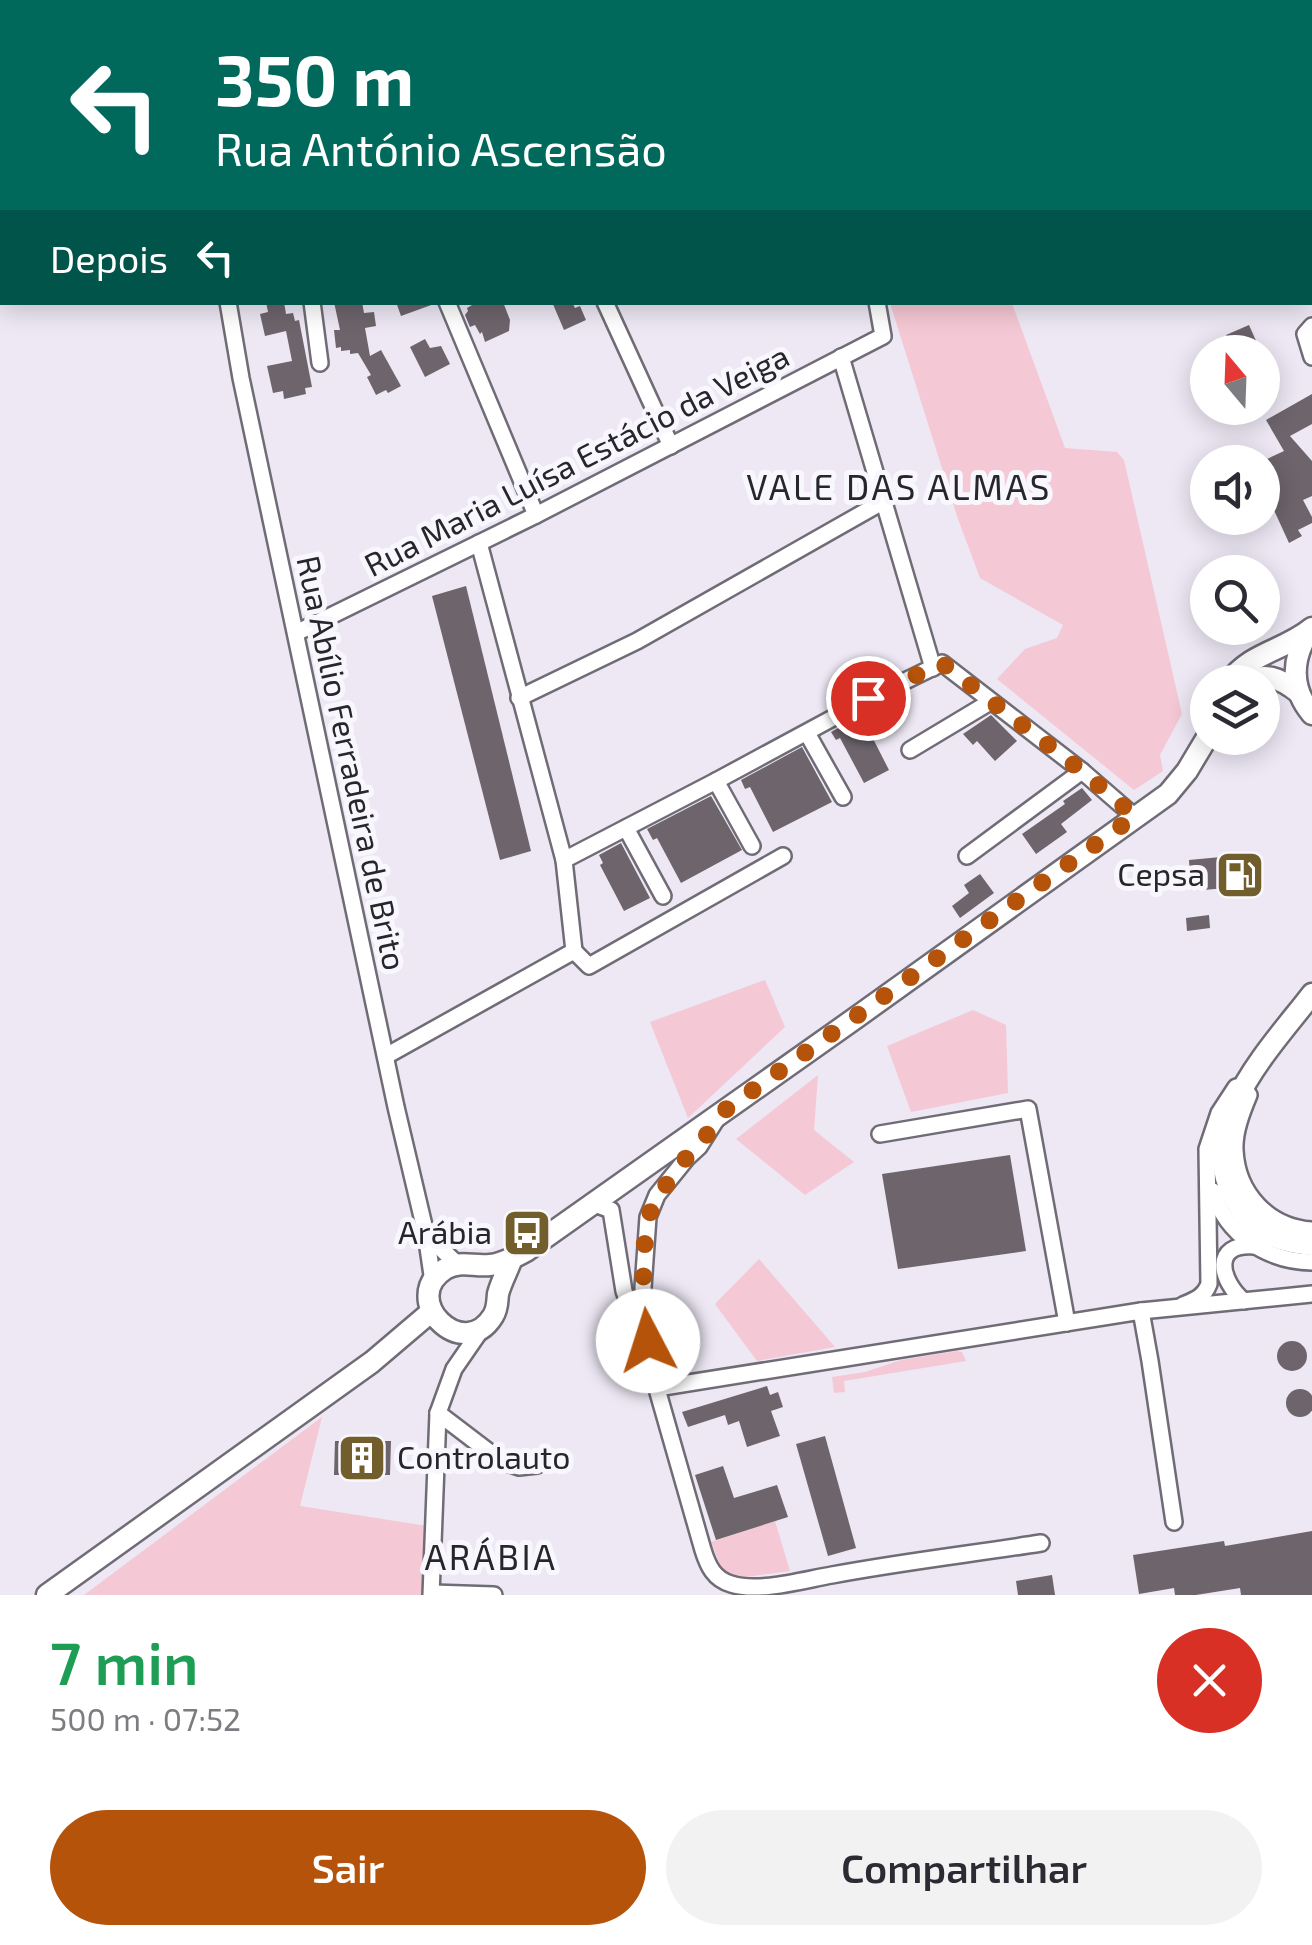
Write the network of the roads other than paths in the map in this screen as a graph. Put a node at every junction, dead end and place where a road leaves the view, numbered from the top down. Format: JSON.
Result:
{"nodes":[{"id":1,"x":229,"y":305,"type":"edge"},
{"id":2,"x":312,"y":305,"type":"edge"},
{"id":3,"x":447,"y":305,"type":"edge"},
{"id":4,"x":606,"y":305,"type":"edge"},
{"id":5,"x":878,"y":305,"type":"edge"},
{"id":6,"x":1312,"y":326,"type":"edge"},
{"id":7,"x":841,"y":357,"type":"junction"},
{"id":8,"x":1312,"y":357,"type":"edge"},
{"id":9,"x":320,"y":363,"type":"dead end"},
{"id":10,"x":671,"y":446,"type":"junction"},
{"id":11,"x":884,"y":501,"type":"junction"},
{"id":12,"x":536,"y":514,"type":"junction"},
{"id":13,"x":479,"y":543,"type":"junction"},
{"id":14,"x":1310,"y":630,"type":"edge"},
{"id":15,"x":296,"y":633,"type":"junction"},
{"id":16,"x":1245,"y":665,"type":"edge"},
{"id":17,"x":932,"y":668,"type":"junction"},
{"id":18,"x":1280,"y":679,"type":"edge"},
{"id":19,"x":1298,"y":692,"type":"junction"},
{"id":20,"x":520,"y":698,"type":"junction"},
{"id":21,"x":990,"y":702,"type":"junction"},
{"id":22,"x":1312,"y":714,"type":"edge"},
{"id":23,"x":806,"y":733,"type":"junction"},
{"id":24,"x":910,"y":750,"type":"dead end"},
{"id":25,"x":1197,"y":755,"type":"edge"},
{"id":26,"x":1082,"y":771,"type":"junction"},
{"id":27,"x":716,"y":782,"type":"junction"},
{"id":28,"x":843,"y":796,"type":"dead end"},
{"id":29,"x":1135,"y":816,"type":"junction"},
{"id":30,"x":626,"y":828,"type":"junction"},
{"id":31,"x":752,"y":846,"type":"dead end"},
{"id":32,"x":783,"y":856,"type":"dead end"},
{"id":33,"x":967,"y":856,"type":"dead end"},
{"id":34,"x":564,"y":860,"type":"junction"},
{"id":35,"x":664,"y":896,"type":"dead end"},
{"id":36,"x":574,"y":952,"type":"junction"},
{"id":37,"x":1312,"y":994,"type":"edge"},
{"id":38,"x":1266,"y":1055,"type":"junction"},
{"id":39,"x":386,"y":1056,"type":"junction"},
{"id":40,"x":721,"y":1113,"type":"junction"},
{"id":41,"x":880,"y":1134,"type":"dead end"},
{"id":42,"x":1207,"y":1172,"type":"junction"},
{"id":43,"x":592,"y":1203,"type":"junction"},
{"id":44,"x":1312,"y":1230,"type":"edge"},
{"id":45,"x":426,"y":1234,"type":"junction"},
{"id":46,"x":1312,"y":1245,"type":"edge"},
{"id":47,"x":1254,"y":1246,"type":"junction"},
{"id":48,"x":512,"y":1258,"type":"junction"},
{"id":49,"x":1312,"y":1262,"type":"edge"},
{"id":50,"x":464,"y":1264,"type":"junction"},
{"id":51,"x":433,"y":1282,"type":"junction"},
{"id":52,"x":1312,"y":1294,"type":"edge"},
{"id":53,"x":498,"y":1295,"type":"junction"},
{"id":54,"x":1244,"y":1301,"type":"junction"},
{"id":55,"x":1183,"y":1306,"type":"junction"},
{"id":56,"x":1141,"y":1311,"type":"junction"},
{"id":57,"x":1067,"y":1322,"type":"junction"},
{"id":58,"x":443,"y":1323,"type":"junction"},
{"id":59,"x":482,"y":1327,"type":"junction"},
{"id":60,"x":651,"y":1368,"type":"junction"},
{"id":61,"x":454,"y":1369,"type":"junction"},
{"id":62,"x":657,"y":1388,"type":"junction"},
{"id":63,"x":438,"y":1412,"type":"junction"},
{"id":64,"x":537,"y":1466,"type":"dead end"},
{"id":65,"x":1174,"y":1522,"type":"dead end"},
{"id":66,"x":1040,"y":1543,"type":"dead end"},
{"id":67,"x":432,"y":1594,"type":"edge"},
{"id":68,"x":47,"y":1595,"type":"edge"},
{"id":69,"x":494,"y":1595,"type":"edge"}],
"edges":[{"from":1,"to":15,"type":"street","name":"Rua Abílio Ferradeira de Brito"},
{"from":2,"to":9,"type":"street"},
{"from":3,"to":12,"type":"street"},
{"from":4,"to":10,"type":"street"},
{"from":5,"to":7,"type":"street","name":"Rua Maria Luísa Estácio da Veiga"},
{"from":6,"to":8,"type":"street"},
{"from":7,"to":10,"type":"street","name":"Rua Maria Luísa Estácio da Veiga"},
{"from":7,"to":11,"type":"street"},
{"from":10,"to":12,"type":"street","name":"Rua Maria Luísa Estácio da Veiga"},
{"from":11,"to":17,"type":"street"},
{"from":11,"to":20,"type":"street"},
{"from":12,"to":13,"type":"street","name":"Rua Maria Luísa Estácio da Veiga"},
{"from":13,"to":15,"type":"street","name":"Rua Maria Luísa Estácio da Veiga"},
{"from":13,"to":20,"type":"street"},
{"from":14,"to":16,"type":"street"},
{"from":14,"to":19,"type":"street"},
{"from":15,"to":39,"type":"street","name":"Rua Abílio Ferradeira de Brito"},
{"from":17,"to":21,"type":"street"},
{"from":17,"to":23,"type":"street"},
{"from":18,"to":19,"type":"street"},
{"from":19,"to":22,"type":"street"},
{"from":20,"to":34,"type":"street"},
{"from":21,"to":24,"type":"street"},
{"from":21,"to":26,"type":"street"},
{"from":23,"to":27,"type":"street"},
{"from":23,"to":28,"type":"street"},
{"from":25,"to":29,"type":"street"},
{"from":26,"to":29,"type":"street"},
{"from":26,"to":33,"type":"street"},
{"from":27,"to":30,"type":"street"},
{"from":27,"to":31,"type":"street"},
{"from":29,"to":40,"type":"street"},
{"from":30,"to":34,"type":"street"},
{"from":30,"to":35,"type":"street"},
{"from":32,"to":36,"type":"street"},
{"from":34,"to":36,"type":"street"},
{"from":36,"to":39,"type":"street"},
{"from":37,"to":38,"type":"street"},
{"from":38,"to":42,"type":"street"},
{"from":38,"to":44,"type":"street"},
{"from":38,"to":46,"type":"street"},
{"from":39,"to":45,"type":"street","name":"Rua Abílio Ferradeira de Brito"},
{"from":40,"to":43,"type":"street"},
{"from":40,"to":60,"type":"street"},
{"from":41,"to":57,"type":"street"},
{"from":42,"to":47,"type":"street"},
{"from":42,"to":55,"type":"street"},
{"from":43,"to":48,"type":"street"},
{"from":43,"to":60,"type":"street"},
{"from":45,"to":50,"type":"street"},
{"from":45,"to":51,"type":"street","name":"Rua Abílio Ferradeira de Brito"},
{"from":47,"to":49,"type":"street"},
{"from":47,"to":54,"type":"street"},
{"from":48,"to":50,"type":"street"},
{"from":48,"to":53,"type":"street"},
{"from":50,"to":51,"type":"street"},
{"from":50,"to":53,"type":"street"},
{"from":51,"to":58,"type":"street"},
{"from":52,"to":54,"type":"street"},
{"from":53,"to":59,"type":"street"},
{"from":54,"to":55,"type":"street"},
{"from":55,"to":56,"type":"street"},
{"from":56,"to":57,"type":"street"},
{"from":56,"to":65,"type":"street"},
{"from":57,"to":62,"type":"street"},
{"from":58,"to":59,"type":"street"},
{"from":58,"to":61,"type":"street"},
{"from":58,"to":68,"type":"street"},
{"from":59,"to":61,"type":"street"},
{"from":60,"to":62,"type":"street"},
{"from":61,"to":63,"type":"street"},
{"from":62,"to":66,"type":"street"},
{"from":63,"to":64,"type":"street"},
{"from":63,"to":67,"type":"street"},
{"from":67,"to":69,"type":"street"}]}
